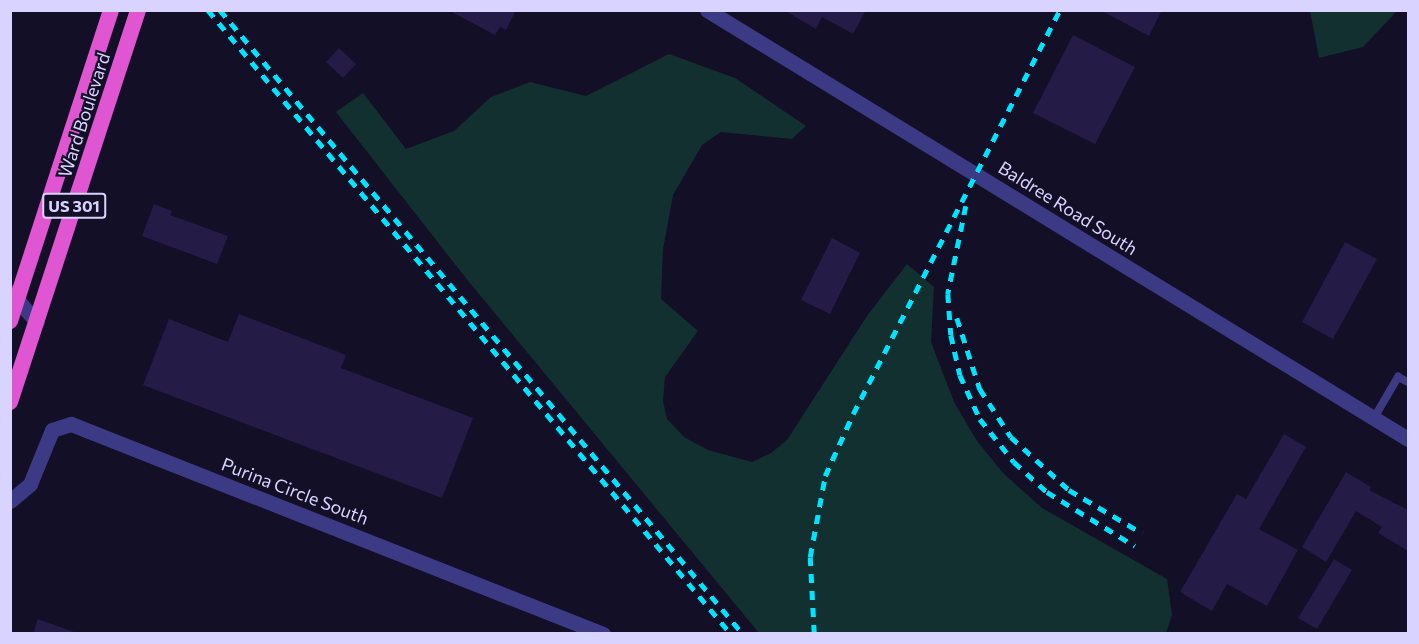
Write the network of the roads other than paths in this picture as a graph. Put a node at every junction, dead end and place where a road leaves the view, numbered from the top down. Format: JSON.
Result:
{"nodes":[{"id":1,"x":111,"y":10,"type":"edge"},
{"id":2,"x":138,"y":10,"type":"edge"},
{"id":3,"x":707,"y":10,"type":"edge"},
{"id":4,"x":14,"y":296,"type":"edge"},
{"id":5,"x":10,"y":321,"type":"edge"},
{"id":6,"x":37,"y":322,"type":"junction"},
{"id":7,"x":1408,"y":382,"type":"edge"},
{"id":8,"x":10,"y":402,"type":"edge"},
{"id":9,"x":1374,"y":418,"type":"junction"},
{"id":10,"x":1408,"y":439,"type":"edge"},
{"id":11,"x":10,"y":501,"type":"edge"},
{"id":12,"x":603,"y":633,"type":"edge"}],
"edges":[{"from":1,"to":4,"type":"highway","name":"Ward Boulevard","number":"US 301"},
{"from":2,"to":6,"type":"highway","name":"Ward Boulevard","number":"US 301"},
{"from":3,"to":9,"type":"street","name":"Baldree Road South"},
{"from":4,"to":5,"type":"highway","name":"Ward Boulevard","number":"US 301"},
{"from":4,"to":6,"type":"street"},
{"from":6,"to":8,"type":"highway","name":"Ward Boulevard","number":"US 301"},
{"from":7,"to":9,"type":"lane"},
{"from":9,"to":10,"type":"street","name":"Baldree Road South"},
{"from":11,"to":12,"type":"street","name":"Purina Circle South"}]}
